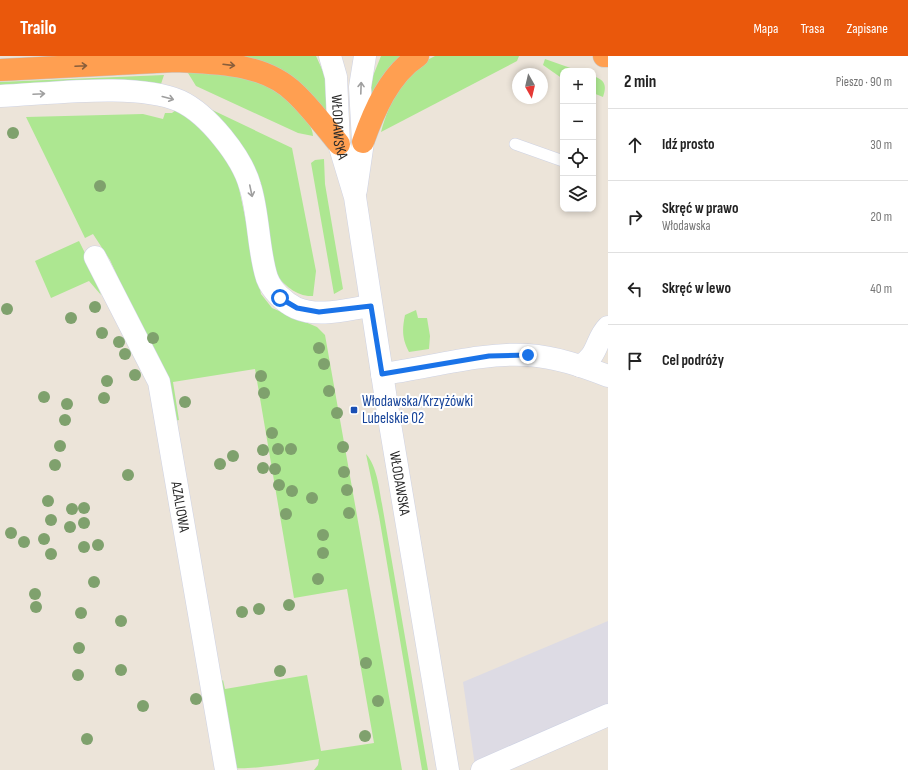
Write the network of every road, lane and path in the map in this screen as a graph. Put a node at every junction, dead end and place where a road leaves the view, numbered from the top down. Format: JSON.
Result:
{"nodes":[{"id":1,"x":330,"y":56,"type":"edge"},
{"id":2,"x":365,"y":56,"type":"edge"},
{"id":3,"x":418,"y":56,"type":"edge"},
{"id":4,"x":604,"y":56,"type":"edge"},
{"id":5,"x":608,"y":56,"type":"edge"},
{"id":6,"x":185,"y":58,"type":"edge"},
{"id":7,"x":0,"y":70,"type":"edge"},
{"id":8,"x":0,"y":96,"type":"edge"},
{"id":9,"x":363,"y":142,"type":"junction"},
{"id":10,"x":339,"y":144,"type":"junction"},
{"id":11,"x":515,"y":144,"type":"dead end"},
{"id":12,"x":560,"y":160,"type":"edge"},
{"id":13,"x":355,"y":197,"type":"junction"},
{"id":14,"x":95,"y":257,"type":"dead end"},
{"id":15,"x":371,"y":306,"type":"junction"},
{"id":16,"x":608,"y":327,"type":"edge"},
{"id":17,"x":580,"y":366,"type":"junction"},
{"id":18,"x":382,"y":374,"type":"junction"},
{"id":19,"x":608,"y":376,"type":"edge"},
{"id":20,"x":608,"y":715,"type":"edge"},
{"id":21,"x":226,"y":770,"type":"edge"},
{"id":22,"x":448,"y":770,"type":"edge"},
{"id":23,"x":482,"y":770,"type":"edge"}],
"edges":[{"from":1,"to":10,"type":"street","name":"WŁODAWSKA"},
{"from":9,"to":2,"type":"street","name":"WŁODAWSKA","one_way":true},
{"from":3,"to":9,"type":"highway"},
{"from":4,"to":5,"type":"highway"},
{"from":7,"to":6,"type":"highway","one_way":true},
{"from":6,"to":10,"type":"highway","one_way":true},
{"from":8,"to":15,"type":"street","one_way":true},
{"from":9,"to":13,"type":"street","name":"WŁODAWSKA"},
{"from":10,"to":13,"type":"street","name":"WŁODAWSKA"},
{"from":11,"to":12,"type":"lane"},
{"from":13,"to":15,"type":"street","name":"WŁODAWSKA"},
{"from":14,"to":21,"type":"street","name":"AZALIOWA"},
{"from":15,"to":18,"type":"street","name":"WŁODAWSKA"},
{"from":16,"to":17,"type":"street"},
{"from":17,"to":18,"type":"street"},
{"from":17,"to":19,"type":"street"},
{"from":18,"to":22,"type":"street","name":"WŁODAWSKA"},
{"from":20,"to":23,"type":"street"}]}
